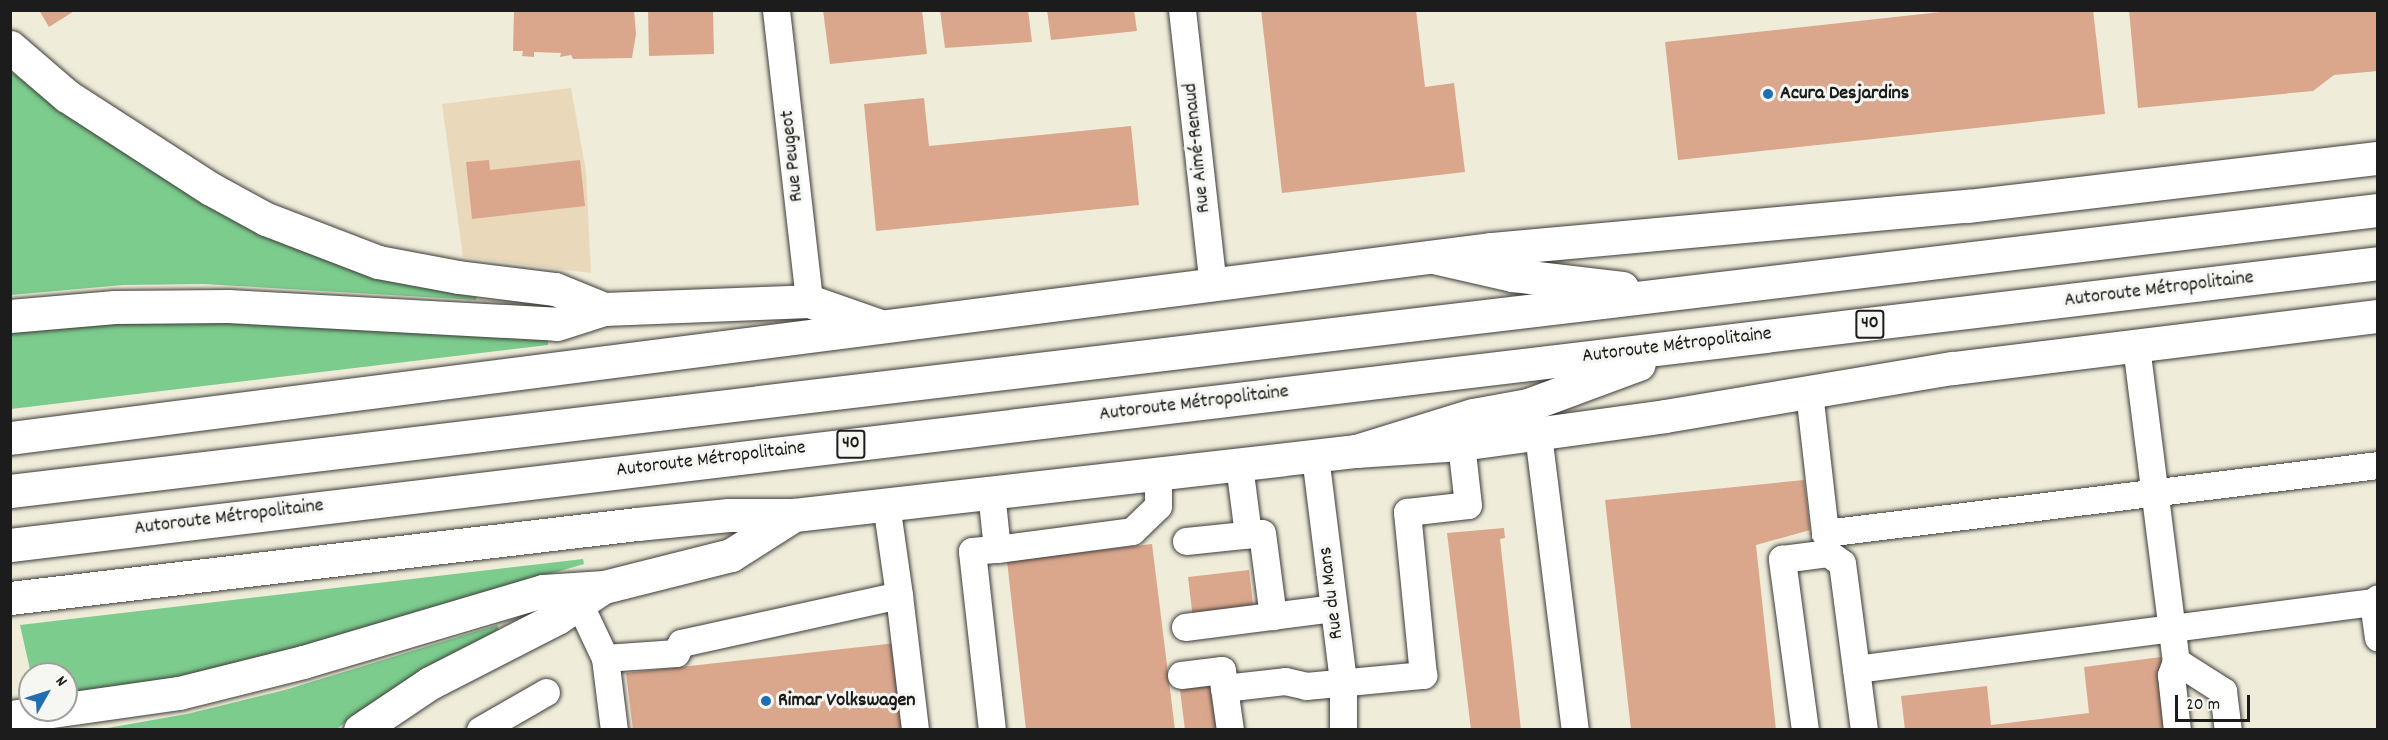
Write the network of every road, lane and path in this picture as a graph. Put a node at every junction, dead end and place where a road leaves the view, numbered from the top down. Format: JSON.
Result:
{"nodes":[{"id":1,"x":776,"y":10,"type":"edge"},
{"id":2,"x":1182,"y":10,"type":"edge"},
{"id":3,"x":10,"y":48,"type":"edge"},
{"id":4,"x":2378,"y":158,"type":"edge"},
{"id":5,"x":2378,"y":210,"type":"edge"},
{"id":6,"x":1433,"y":257,"type":"junction"},
{"id":7,"x":2378,"y":263,"type":"edge"},
{"id":8,"x":1213,"y":286,"type":"junction"},
{"id":9,"x":1681,"y":294,"type":"junction"},
{"id":10,"x":809,"y":301,"type":"junction"},
{"id":11,"x":604,"y":309,"type":"junction"},
{"id":12,"x":10,"y":316,"type":"edge"},
{"id":13,"x":2378,"y":316,"type":"edge"},
{"id":14,"x":883,"y":326,"type":"junction"},
{"id":15,"x":1692,"y":345,"type":"junction"},
{"id":16,"x":2136,"y":345,"type":"junction"},
{"id":17,"x":1809,"y":392,"type":"junction"},
{"id":18,"x":1538,"y":434,"type":"junction"},
{"id":19,"x":10,"y":438,"type":"edge"},
{"id":20,"x":1461,"y":444,"type":"junction"},
{"id":21,"x":1356,"y":451,"type":"junction"},
{"id":22,"x":1315,"y":456,"type":"junction"},
{"id":23,"x":1239,"y":465,"type":"junction"},
{"id":24,"x":2378,"y":465,"type":"edge"},
{"id":25,"x":1158,"y":475,"type":"junction"},
{"id":26,"x":10,"y":491,"type":"edge"},
{"id":27,"x":991,"y":492,"type":"junction"},
{"id":28,"x":2154,"y":493,"type":"junction"},
{"id":29,"x":886,"y":504,"type":"junction"},
{"id":30,"x":794,"y":515,"type":"junction"},
{"id":31,"x":1248,"y":534,"type":"junction"},
{"id":32,"x":1186,"y":541,"type":"dead end"},
{"id":33,"x":1826,"y":543,"type":"junction"},
{"id":34,"x":10,"y":544,"type":"edge"},
{"id":35,"x":997,"y":549,"type":"junction"},
{"id":36,"x":592,"y":595,"type":"junction"},
{"id":37,"x":899,"y":595,"type":"junction"},
{"id":38,"x":10,"y":598,"type":"edge"},
{"id":39,"x":2375,"y":600,"type":"edge"},
{"id":40,"x":1334,"y":608,"type":"junction"},
{"id":41,"x":1273,"y":616,"type":"junction"},
{"id":42,"x":1185,"y":627,"type":"dead end"},
{"id":43,"x":2171,"y":628,"type":"junction"},
{"id":44,"x":2378,"y":638,"type":"edge"},
{"id":45,"x":605,"y":658,"type":"junction"},
{"id":46,"x":2176,"y":661,"type":"junction"},
{"id":47,"x":1856,"y":669,"type":"junction"},
{"id":48,"x":1181,"y":675,"type":"dead end"},
{"id":49,"x":1342,"y":682,"type":"junction"},
{"id":50,"x":1224,"y":688,"type":"junction"},
{"id":51,"x":546,"y":692,"type":"dead end"},
{"id":52,"x":13,"y":717,"type":"edge"},
{"id":53,"x":360,"y":729,"type":"edge"},
{"id":54,"x":480,"y":729,"type":"edge"},
{"id":55,"x":614,"y":729,"type":"edge"},
{"id":56,"x":915,"y":729,"type":"edge"},
{"id":57,"x":992,"y":729,"type":"edge"},
{"id":58,"x":1230,"y":729,"type":"edge"},
{"id":59,"x":1343,"y":729,"type":"edge"},
{"id":60,"x":1575,"y":729,"type":"edge"},
{"id":61,"x":1805,"y":729,"type":"edge"},
{"id":62,"x":1864,"y":729,"type":"edge"},
{"id":63,"x":2177,"y":729,"type":"edge"},
{"id":64,"x":2228,"y":729,"type":"edge"}],
"edges":[{"from":1,"to":10,"type":"street","name":"Rue Peugeot"},
{"from":2,"to":8,"type":"street","name":"Rue Aimé-Renaud"},
{"from":3,"to":11,"type":"main road"},
{"from":4,"to":6,"type":"main road"},
{"from":5,"to":9,"type":"main road"},
{"from":6,"to":8,"type":"main road"},
{"from":6,"to":9,"type":"main road"},
{"from":7,"to":15,"type":"main road","name":"Autoroute Métropolitaine","number":"40"},
{"from":8,"to":14,"type":"main road"},
{"from":9,"to":26,"type":"main road"},
{"from":10,"to":11,"type":"main road"},
{"from":10,"to":14,"type":"main road"},
{"from":11,"to":12,"type":"main road"},
{"from":13,"to":16,"type":"main road"},
{"from":14,"to":19,"type":"main road"},
{"from":15,"to":21,"type":"main road"},
{"from":15,"to":34,"type":"main road","name":"Autoroute Métropolitaine","number":"40"},
{"from":16,"to":17,"type":"main road"},
{"from":16,"to":28,"type":"street"},
{"from":17,"to":18,"type":"main road"},
{"from":17,"to":33,"type":"street"},
{"from":18,"to":20,"type":"main road"},
{"from":18,"to":60,"type":"street"},
{"from":20,"to":21,"type":"main road"},
{"from":20,"to":49,"type":"street"},
{"from":21,"to":22,"type":"main road"},
{"from":22,"to":23,"type":"main road"},
{"from":22,"to":40,"type":"street","name":"Rue du Mans"},
{"from":23,"to":25,"type":"main road"},
{"from":23,"to":31,"type":"street"},
{"from":24,"to":28,"type":"street"},
{"from":25,"to":27,"type":"main road"},
{"from":25,"to":35,"type":"street"},
{"from":27,"to":29,"type":"main road"},
{"from":27,"to":35,"type":"street"},
{"from":28,"to":33,"type":"street"},
{"from":28,"to":43,"type":"street"},
{"from":29,"to":30,"type":"main road"},
{"from":29,"to":37,"type":"street"},
{"from":30,"to":36,"type":"main road"},
{"from":30,"to":38,"type":"main road"},
{"from":31,"to":32,"type":"street"},
{"from":31,"to":41,"type":"street"},
{"from":33,"to":47,"type":"street"},
{"from":33,"to":61,"type":"street"},
{"from":35,"to":57,"type":"street"},
{"from":36,"to":45,"type":"street"},
{"from":36,"to":52,"type":"main road"},
{"from":36,"to":53,"type":"main road"},
{"from":37,"to":45,"type":"street"},
{"from":37,"to":56,"type":"street"},
{"from":39,"to":43,"type":"street"},
{"from":39,"to":44,"type":"street"},
{"from":40,"to":41,"type":"street"},
{"from":40,"to":49,"type":"street","name":"Rue du Mans"},
{"from":41,"to":42,"type":"street"},
{"from":43,"to":46,"type":"street"},
{"from":43,"to":47,"type":"street"},
{"from":45,"to":55,"type":"street"},
{"from":46,"to":63,"type":"street"},
{"from":46,"to":64,"type":"street"},
{"from":47,"to":62,"type":"street"},
{"from":48,"to":50,"type":"street"},
{"from":49,"to":50,"type":"street"},
{"from":49,"to":59,"type":"street","name":"Rue du Mans"},
{"from":50,"to":58,"type":"street"},
{"from":51,"to":54,"type":"street"}]}
